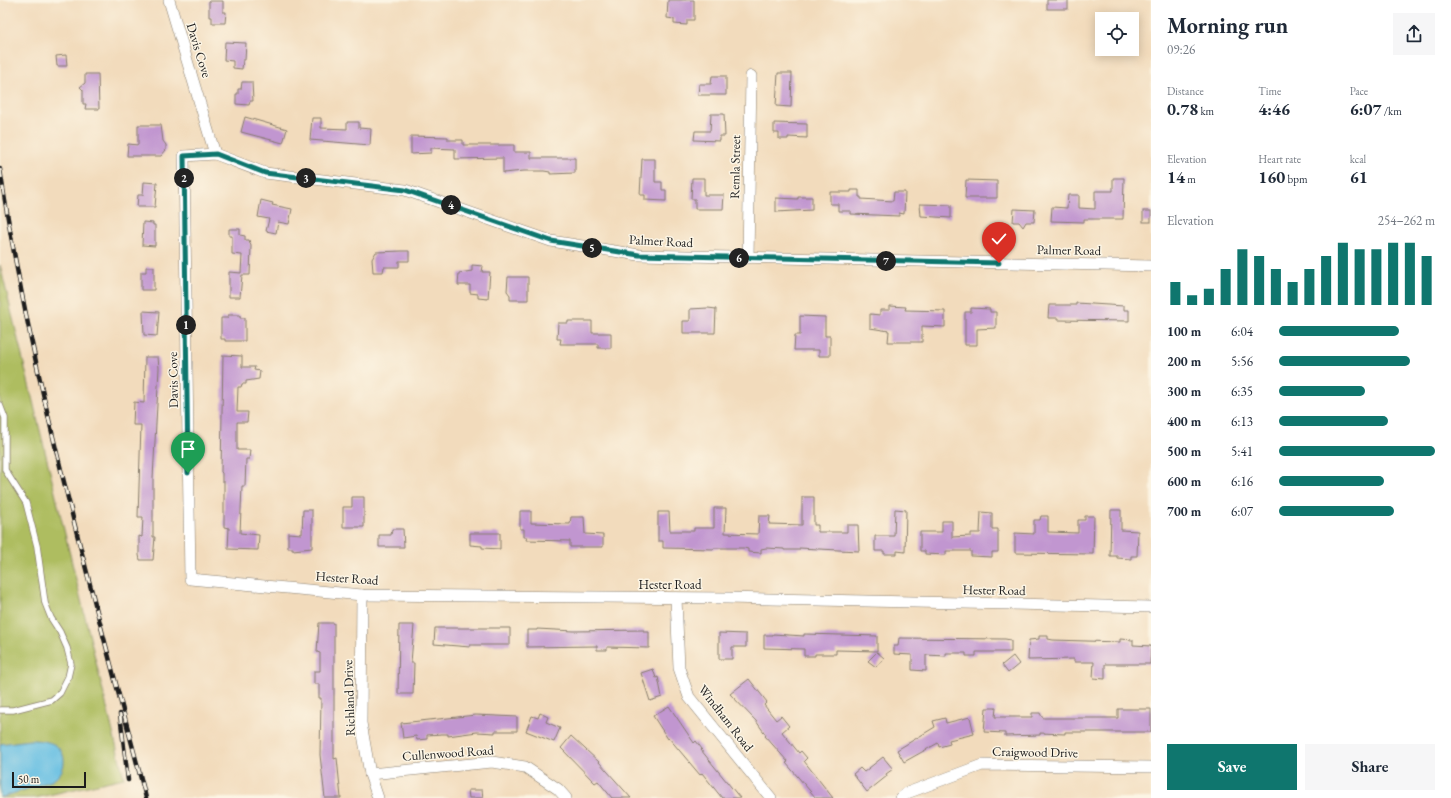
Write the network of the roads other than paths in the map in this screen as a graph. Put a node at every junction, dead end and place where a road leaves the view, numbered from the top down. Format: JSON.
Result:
{"nodes":[{"id":1,"x":169,"y":0,"type":"edge"},
{"id":2,"x":751,"y":76,"type":"dead end"},
{"id":3,"x":216,"y":154,"type":"junction"},
{"id":4,"x":184,"y":156,"type":"joint"},
{"id":5,"x":748,"y":258,"type":"junction"},
{"id":6,"x":1151,"y":266,"type":"edge"},
{"id":7,"x":0,"y":405,"type":"edge"},
{"id":8,"x":190,"y":579,"type":"joint"},
{"id":9,"x":362,"y":595,"type":"junction"},
{"id":10,"x":676,"y":598,"type":"junction"},
{"id":11,"x":1151,"y":607,"type":"edge"},
{"id":12,"x":0,"y":710,"type":"edge"},
{"id":13,"x":1151,"y":767,"type":"edge"},
{"id":14,"x":370,"y":774,"type":"junction"},
{"id":15,"x":378,"y":798,"type":"edge"},
{"id":16,"x":566,"y":798,"type":"edge"},
{"id":17,"x":771,"y":798,"type":"edge"},
{"id":18,"x":901,"y":798,"type":"edge"}],
"edges":[{"from":1,"to":3,"type":"street","name":"Davis Cove"},
{"from":2,"to":5,"type":"street","name":"Remla Street"},
{"from":3,"to":4,"type":"street","name":"Palmer Road"},
{"from":3,"to":5,"type":"street","name":"Palmer Road"},
{"from":4,"to":8,"type":"street","name":"Davis Cove"},
{"from":5,"to":6,"type":"street","name":"Palmer Road"},
{"from":7,"to":12,"type":"lane"},
{"from":8,"to":9,"type":"street","name":"Hester Road"},
{"from":9,"to":10,"type":"street","name":"Hester Road"},
{"from":9,"to":14,"type":"street","name":"Richland Drive"},
{"from":10,"to":11,"type":"street","name":"Hester Road"},
{"from":10,"to":17,"type":"street","name":"Windham Road"},
{"from":13,"to":18,"type":"street","name":"Craigwood Drive"},
{"from":14,"to":15,"type":"street","name":"Richland Drive"},
{"from":14,"to":16,"type":"street","name":"Cullenwood Road"}]}
